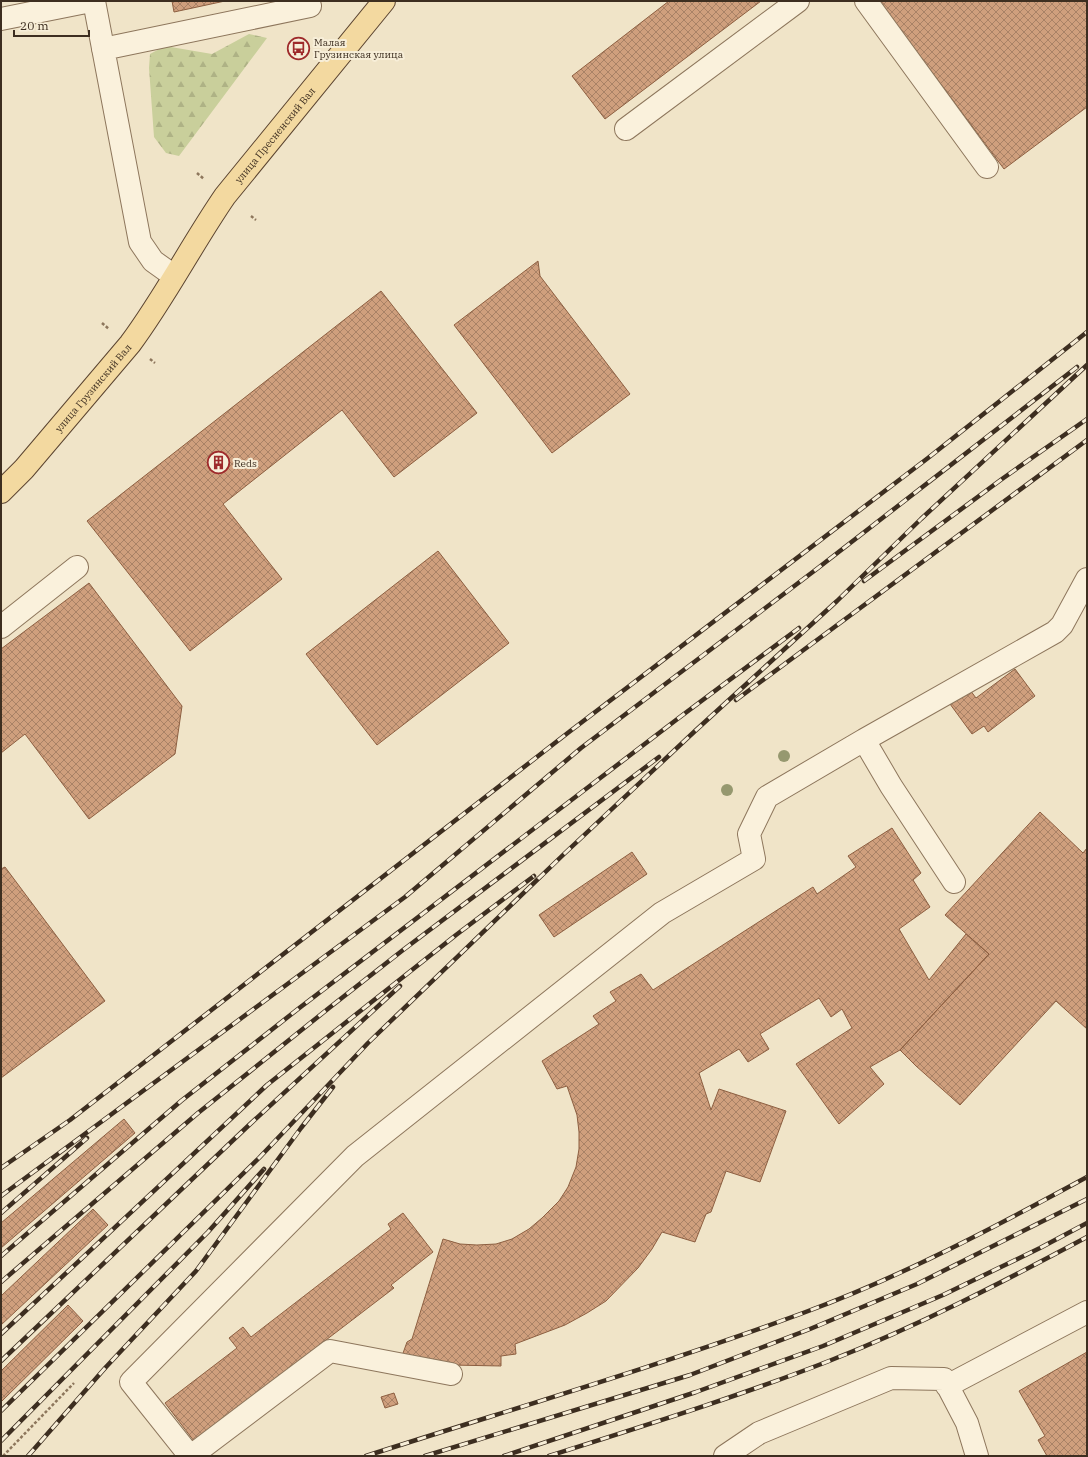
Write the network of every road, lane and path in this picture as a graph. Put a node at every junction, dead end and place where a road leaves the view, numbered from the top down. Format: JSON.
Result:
{"nodes":[{"id":1,"x":91,"y":1,"type":"edge"},
{"id":2,"x":94,"y":1,"type":"edge"},
{"id":3,"x":384,"y":1,"type":"edge"},
{"id":4,"x":798,"y":1,"type":"edge"},
{"id":5,"x":866,"y":1,"type":"edge"},
{"id":6,"x":310,"y":6,"type":"dead end"},
{"id":7,"x":31,"y":7,"type":"edge"},
{"id":8,"x":1,"y":19,"type":"edge"},
{"id":9,"x":103,"y":49,"type":"junction"},
{"id":10,"x":626,"y":128,"type":"dead end"},
{"id":11,"x":987,"y":167,"type":"dead end"},
{"id":12,"x":198,"y":173,"type":"dead end"},
{"id":13,"x":204,"y":179,"type":"dead end"},
{"id":14,"x":251,"y":216,"type":"dead end"},
{"id":15,"x":256,"y":220,"type":"dead end"},
{"id":16,"x":174,"y":276,"type":"junction"},
{"id":17,"x":102,"y":323,"type":"dead end"},
{"id":18,"x":109,"y":328,"type":"dead end"},
{"id":19,"x":150,"y":359,"type":"dead end"},
{"id":20,"x":155,"y":363,"type":"dead end"},
{"id":21,"x":1,"y":492,"type":"edge"},
{"id":22,"x":77,"y":567,"type":"dead end"},
{"id":23,"x":1087,"y":579,"type":"edge"},
{"id":24,"x":1,"y":627,"type":"edge"},
{"id":25,"x":864,"y":740,"type":"junction"},
{"id":26,"x":954,"y":882,"type":"dead end"},
{"id":27,"x":1087,"y":1312,"type":"edge"},
{"id":28,"x":451,"y":1374,"type":"dead end"},
{"id":29,"x":74,"y":1383,"type":"dead end"},
{"id":30,"x":947,"y":1386,"type":"junction"},
{"id":31,"x":3,"y":1456,"type":"edge"},
{"id":32,"x":191,"y":1456,"type":"edge"},
{"id":33,"x":725,"y":1456,"type":"edge"},
{"id":34,"x":977,"y":1456,"type":"edge"}],
"edges":[{"from":1,"to":7,"type":"street"},
{"from":2,"to":9,"type":"street"},
{"from":3,"to":16,"type":"main road","name":"улица Пресненский Вал"},
{"from":4,"to":10,"type":"street"},
{"from":5,"to":11,"type":"street"},
{"from":6,"to":9,"type":"street"},
{"from":7,"to":8,"type":"street"},
{"from":9,"to":16,"type":"street"},
{"from":12,"to":13,"type":"path"},
{"from":14,"to":15,"type":"path"},
{"from":16,"to":21,"type":"main road","name":"улица Грузинский Вал"},
{"from":17,"to":18,"type":"path"},
{"from":19,"to":20,"type":"path"},
{"from":22,"to":24,"type":"street"},
{"from":23,"to":25,"type":"street"},
{"from":25,"to":26,"type":"street"},
{"from":25,"to":32,"type":"street"},
{"from":27,"to":30,"type":"street"},
{"from":28,"to":32,"type":"street"},
{"from":29,"to":31,"type":"path"},
{"from":30,"to":33,"type":"street"},
{"from":30,"to":34,"type":"street"}]}
